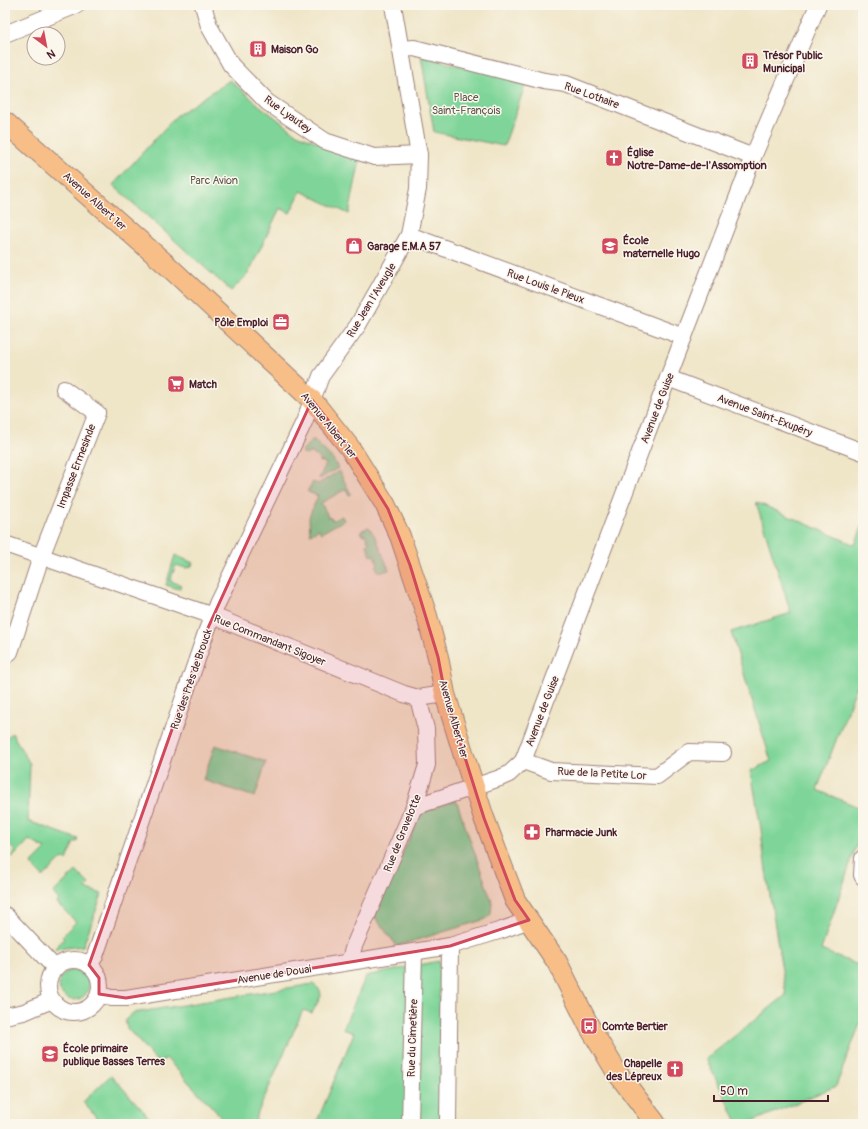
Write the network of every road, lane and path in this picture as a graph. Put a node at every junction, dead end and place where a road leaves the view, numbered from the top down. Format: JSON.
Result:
{"nodes":[{"id":1,"x":77,"y":5,"type":"edge"},
{"id":2,"x":203,"y":5,"type":"edge"},
{"id":3,"x":393,"y":5,"type":"edge"},
{"id":4,"x":818,"y":5,"type":"edge"},
{"id":5,"x":5,"y":34,"type":"edge"},
{"id":6,"x":401,"y":49,"type":"junction"},
{"id":7,"x":5,"y":122,"type":"edge"},
{"id":8,"x":419,"y":155,"type":"junction"},
{"id":9,"x":753,"y":158,"type":"junction"},
{"id":10,"x":409,"y":236,"type":"junction"},
{"id":11,"x":684,"y":337,"type":"junction"},
{"id":12,"x":668,"y":378,"type":"junction"},
{"id":13,"x":64,"y":389,"type":"dead end"},
{"id":14,"x":312,"y":400,"type":"junction"},
{"id":15,"x":863,"y":452,"type":"edge"},
{"id":16,"x":5,"y":544,"type":"edge"},
{"id":17,"x":41,"y":557,"type":"junction"},
{"id":18,"x":212,"y":616,"type":"junction"},
{"id":19,"x":5,"y":656,"type":"edge"},
{"id":20,"x":445,"y":694,"type":"junction"},
{"id":21,"x":418,"y":698,"type":"junction"},
{"id":22,"x":723,"y":753,"type":"dead end"},
{"id":23,"x":523,"y":761,"type":"junction"},
{"id":24,"x":474,"y":788,"type":"junction"},
{"id":25,"x":414,"y":807,"type":"junction"},
{"id":26,"x":863,"y":858,"type":"edge"},
{"id":27,"x":863,"y":877,"type":"edge"},
{"id":28,"x":5,"y":915,"type":"edge"},
{"id":29,"x":529,"y":920,"type":"junction"},
{"id":30,"x":450,"y":946,"type":"junction"},
{"id":31,"x":414,"y":952,"type":"junction"},
{"id":32,"x":349,"y":962,"type":"junction"},
{"id":33,"x":89,"y":965,"type":"junction"},
{"id":34,"x":55,"y":968,"type":"junction"},
{"id":35,"x":99,"y":994,"type":"junction"},
{"id":36,"x":52,"y":1000,"type":"junction"},
{"id":37,"x":5,"y":1016,"type":"edge"},
{"id":38,"x":410,"y":1124,"type":"edge"},
{"id":39,"x":448,"y":1124,"type":"edge"},
{"id":40,"x":656,"y":1124,"type":"edge"}],
"edges":[{"from":1,"to":5,"type":"street"},
{"from":2,"to":8,"type":"street","name":"Rue Lyautey"},
{"from":3,"to":6,"type":"street","name":"Rue Jean l'Aveugle"},
{"from":4,"to":9,"type":"street","name":"Avenue de Guise"},
{"from":6,"to":8,"type":"street","name":"Rue Jean l'Aveugle"},
{"from":6,"to":9,"type":"street","name":"Rue Lothaire"},
{"from":7,"to":14,"type":"main road","name":"Avenue Albert 1er"},
{"from":8,"to":10,"type":"street","name":"Rue Jean l'Aveugle"},
{"from":9,"to":11,"type":"street","name":"Avenue de Guise"},
{"from":10,"to":11,"type":"street","name":"Rue Louis le Pieux"},
{"from":10,"to":14,"type":"street","name":"Rue Jean l'Aveugle"},
{"from":11,"to":12,"type":"street","name":"Avenue de Guise"},
{"from":12,"to":15,"type":"street","name":"Avenue Saint-Exupéry"},
{"from":12,"to":23,"type":"street","name":"Avenue de Guise"},
{"from":13,"to":17,"type":"street","name":"Impasse Ermesinde"},
{"from":14,"to":18,"type":"street","name":"Rue des Près de Brouck"},
{"from":14,"to":20,"type":"main road","name":"Avenue Albert 1er"},
{"from":16,"to":17,"type":"street","name":"Rue Commandant Sigoyer"},
{"from":17,"to":18,"type":"street","name":"Rue Commandant Sigoyer"},
{"from":17,"to":19,"type":"street"},
{"from":18,"to":21,"type":"street","name":"Rue Commandant Sigoyer"},
{"from":18,"to":33,"type":"street","name":"Rue des Près de Brouck"},
{"from":20,"to":21,"type":"street","name":"Rue Commandant Sigoyer"},
{"from":20,"to":24,"type":"main road","name":"Avenue Albert 1er"},
{"from":21,"to":25,"type":"street","name":"Rue de Gravelotte"},
{"from":22,"to":23,"type":"street","name":"Rue de la Petite Lor"},
{"from":23,"to":24,"type":"street","name":"Avenue de Guise"},
{"from":24,"to":25,"type":"street","name":"Avenue de Guise"},
{"from":24,"to":29,"type":"main road","name":"Avenue Albert 1er"},
{"from":25,"to":32,"type":"street","name":"Rue de Gravelotte"},
{"from":26,"to":27,"type":"street"},
{"from":28,"to":34,"type":"street"},
{"from":29,"to":30,"type":"street","name":"Avenue de Douai"},
{"from":29,"to":40,"type":"main road","name":"Avenue Albert 1er"},
{"from":30,"to":31,"type":"street","name":"Avenue de Douai"},
{"from":30,"to":39,"type":"street"},
{"from":31,"to":32,"type":"street","name":"Avenue de Douai"},
{"from":31,"to":38,"type":"street","name":"Rue du Cimetière"},
{"from":32,"to":35,"type":"street","name":"Avenue de Douai"},
{"from":33,"to":34,"type":"street"},
{"from":33,"to":35,"type":"street"},
{"from":34,"to":36,"type":"street"},
{"from":35,"to":36,"type":"street"},
{"from":36,"to":37,"type":"street"}]}
